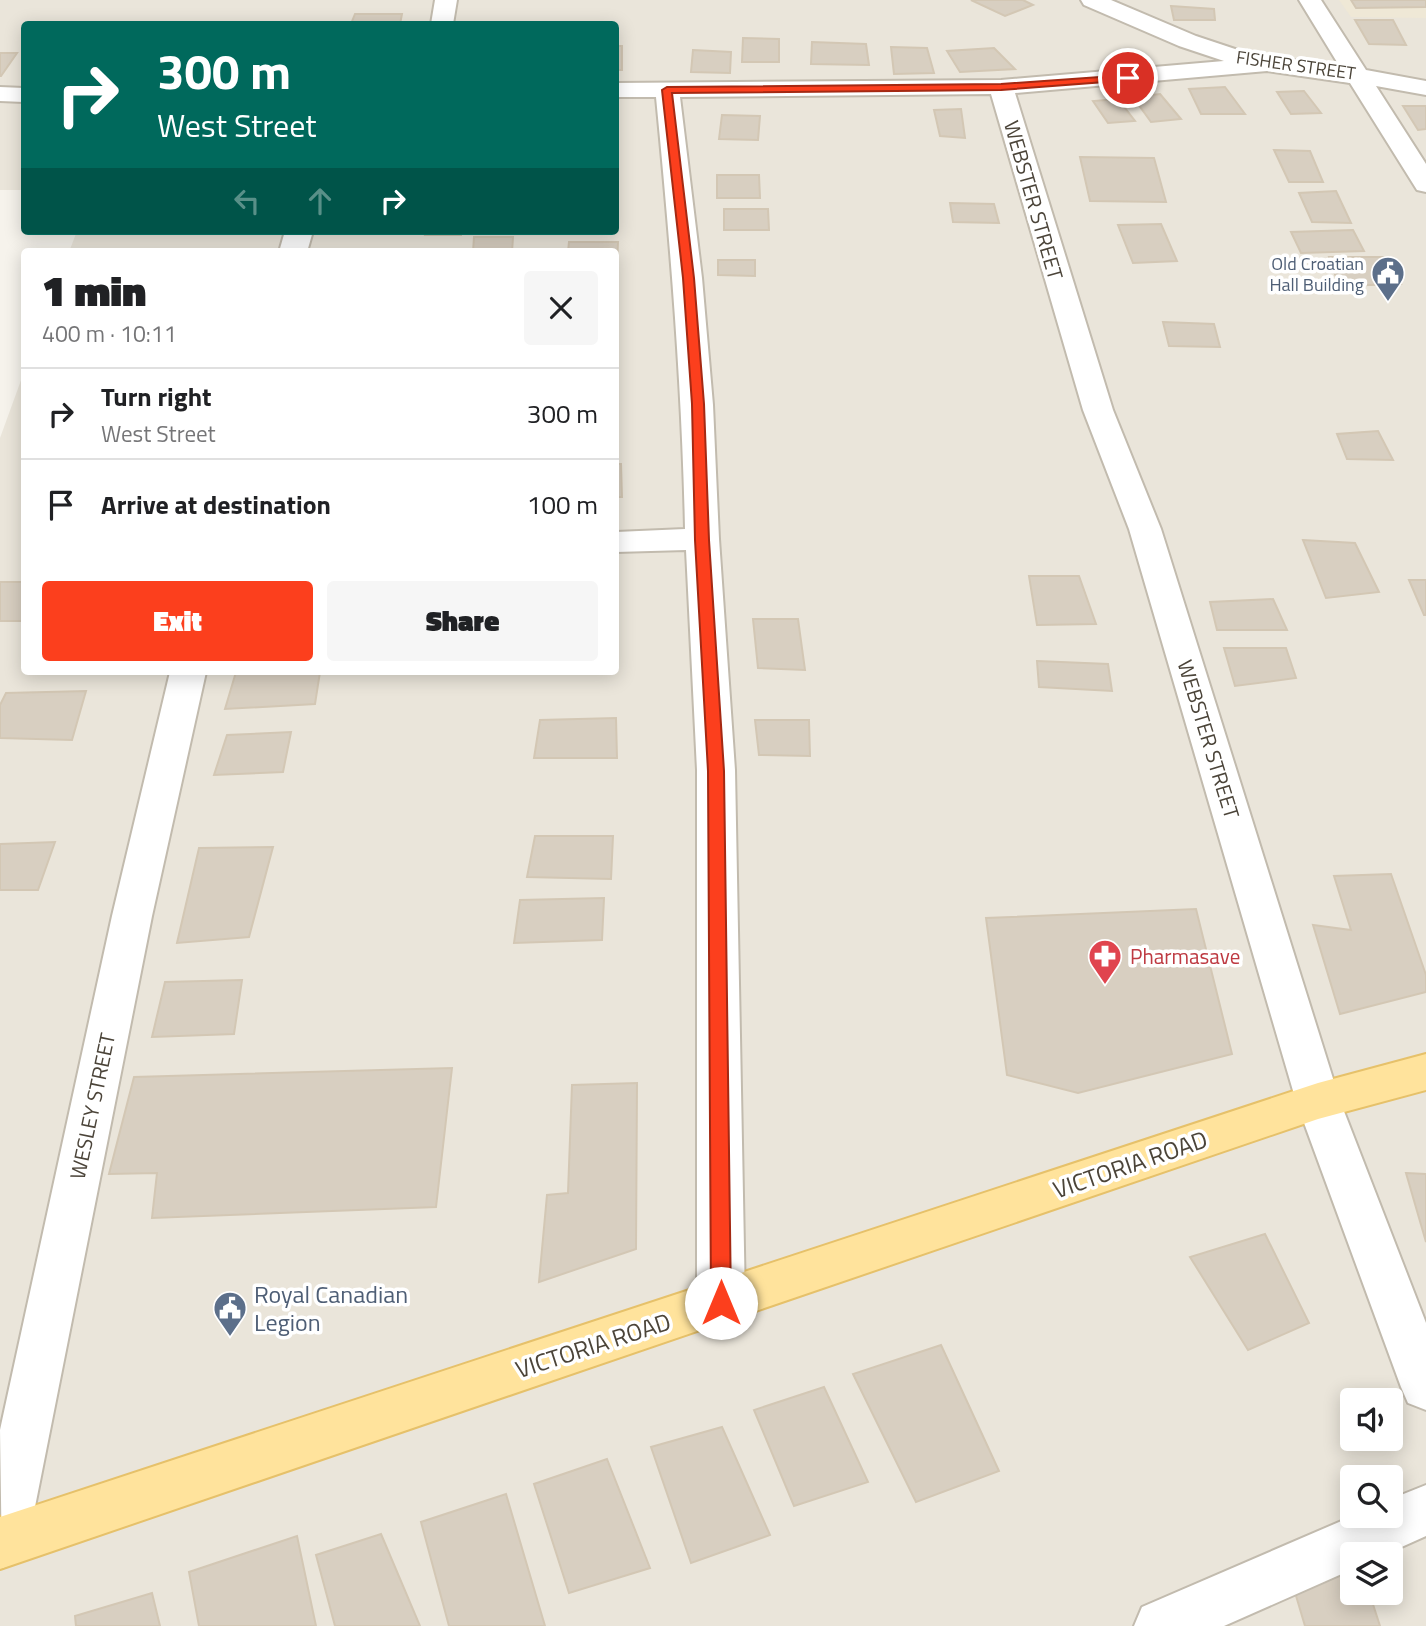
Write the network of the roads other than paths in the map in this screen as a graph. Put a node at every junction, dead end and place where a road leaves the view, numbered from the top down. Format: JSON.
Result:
{"nodes":[{"id":1,"x":446,"y":0,"type":"edge"},
{"id":2,"x":1092,"y":0,"type":"edge"},
{"id":3,"x":1310,"y":0,"type":"edge"},
{"id":4,"x":442,"y":21,"type":"edge"},
{"id":5,"x":1269,"y":64,"type":"junction"},
{"id":6,"x":1359,"y":74,"type":"junction"},
{"id":7,"x":1001,"y":87,"type":"junction"},
{"id":8,"x":1426,"y":88,"type":"edge"},
{"id":9,"x":619,"y":90,"type":"edge"},
{"id":10,"x":667,"y":90,"type":"junction"},
{"id":11,"x":0,"y":94,"type":"edge"},
{"id":12,"x":21,"y":95,"type":"edge"},
{"id":13,"x":1426,"y":184,"type":"edge"},
{"id":14,"x":702,"y":540,"type":"junction"},
{"id":15,"x":619,"y":542,"type":"edge"},
{"id":16,"x":187,"y":675,"type":"edge"},
{"id":17,"x":1426,"y":1072,"type":"edge"},
{"id":18,"x":1318,"y":1101,"type":"junction"},
{"id":19,"x":721,"y":1303,"type":"junction"},
{"id":20,"x":1426,"y":1387,"type":"edge"},
{"id":21,"x":1426,"y":1510,"type":"edge"},
{"id":22,"x":1,"y":1542,"type":"edge"},
{"id":23,"x":1161,"y":1626,"type":"edge"}],
"edges":[{"from":1,"to":4,"type":"street"},
{"from":2,"to":5,"type":"street","name":"FISHER STREET"},
{"from":3,"to":6,"type":"street"},
{"from":5,"to":6,"type":"street","name":"FISHER STREET"},
{"from":5,"to":7,"type":"street"},
{"from":6,"to":8,"type":"street","name":"FISHER STREET"},
{"from":6,"to":13,"type":"street"},
{"from":7,"to":10,"type":"street"},
{"from":7,"to":18,"type":"street","name":"WEBSTER STREET"},
{"from":9,"to":10,"type":"street"},
{"from":10,"to":14,"type":"street"},
{"from":11,"to":12,"type":"street"},
{"from":14,"to":15,"type":"street"},
{"from":14,"to":19,"type":"street"},
{"from":16,"to":22,"type":"street","name":"WESLEY STREET"},
{"from":17,"to":18,"type":"main road","name":"VICTORIA ROAD"},
{"from":18,"to":19,"type":"main road","name":"VICTORIA ROAD"},
{"from":18,"to":20,"type":"street","name":"WEBSTER STREET"},
{"from":19,"to":22,"type":"main road","name":"VICTORIA ROAD"},
{"from":21,"to":23,"type":"street"}]}
